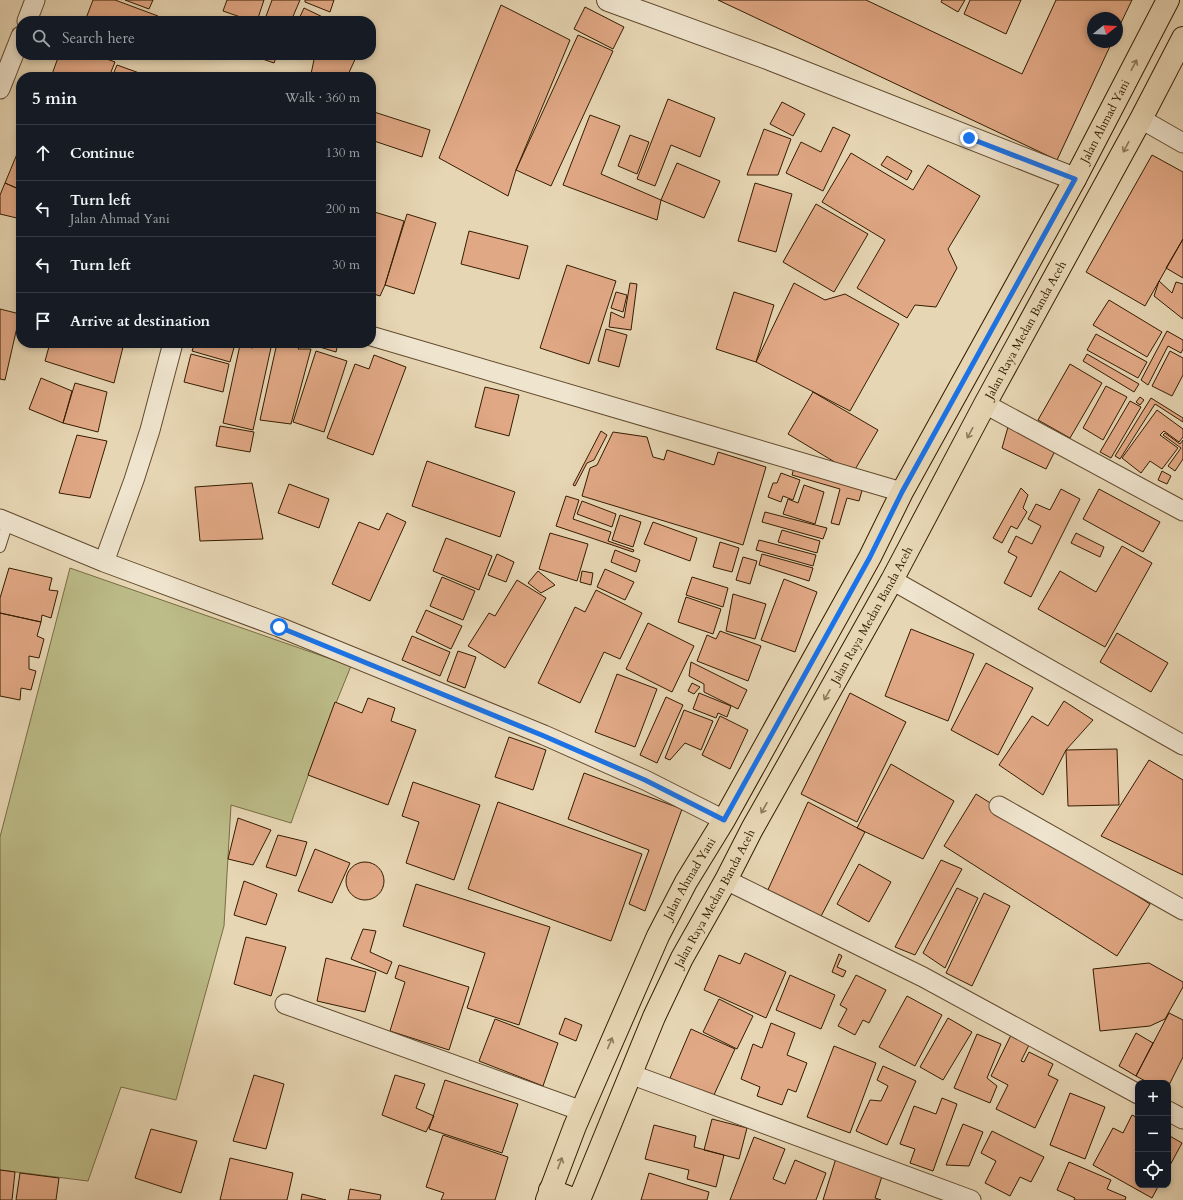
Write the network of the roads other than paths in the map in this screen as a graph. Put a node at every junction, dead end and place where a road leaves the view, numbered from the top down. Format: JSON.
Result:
{"nodes":[{"id":1,"x":35,"y":0,"type":"edge"},
{"id":2,"x":608,"y":0,"type":"edge"},
{"id":3,"x":1168,"y":0,"type":"edge"},
{"id":4,"x":29,"y":16,"type":"edge"},
{"id":5,"x":16,"y":49,"type":"edge"},
{"id":6,"x":1180,"y":51,"type":"edge"},
{"id":7,"x":0,"y":89,"type":"edge"},
{"id":8,"x":1141,"y":119,"type":"junction"},
{"id":9,"x":1183,"y":144,"type":"edge"},
{"id":10,"x":1075,"y":179,"type":"junction"},
{"id":11,"x":376,"y":337,"type":"edge"},
{"id":12,"x":172,"y":348,"type":"edge"},
{"id":13,"x":985,"y":404,"type":"junction"},
{"id":14,"x":902,"y":492,"type":"junction"},
{"id":15,"x":1183,"y":511,"type":"edge"},
{"id":16,"x":4,"y":520,"type":"edge"},
{"id":17,"x":0,"y":547,"type":"edge"},
{"id":18,"x":104,"y":562,"type":"junction"},
{"id":19,"x":892,"y":580,"type":"junction"},
{"id":20,"x":1183,"y":744,"type":"edge"},
{"id":21,"x":999,"y":806,"type":"dead end"},
{"id":22,"x":724,"y":820,"type":"junction"},
{"id":23,"x":726,"y":880,"type":"junction"},
{"id":24,"x":1183,"y":910,"type":"edge"},
{"id":25,"x":285,"y":1004,"type":"dead end"},
{"id":26,"x":630,"y":1074,"type":"junction"},
{"id":27,"x":1135,"y":1092,"type":"edge"},
{"id":28,"x":582,"y":1111,"type":"junction"},
{"id":29,"x":1171,"y":1113,"type":"edge"},
{"id":30,"x":1183,"y":1119,"type":"edge"},
{"id":31,"x":548,"y":1195,"type":"edge"},
{"id":32,"x":575,"y":1200,"type":"edge"},
{"id":33,"x":579,"y":1200,"type":"edge"},
{"id":34,"x":971,"y":1200,"type":"edge"}],
"edges":[{"from":1,"to":4,"type":"street"},
{"from":2,"to":10,"type":"street"},
{"from":10,"to":3,"type":"main road","name":"Jalan Ahmad Yani","one_way":true},
{"from":5,"to":7,"type":"street"},
{"from":6,"to":8,"type":"main road","name":"Jalan Raya Medan Banda Aceh"},
{"from":8,"to":9,"type":"street"},
{"from":8,"to":13,"type":"main road","name":"Jalan Raya Medan Banda Aceh","one_way":true},
{"from":10,"to":14,"type":"main road","name":"Jalan Ahmad Yani"},
{"from":11,"to":14,"type":"street"},
{"from":12,"to":18,"type":"street"},
{"from":13,"to":15,"type":"street"},
{"from":13,"to":19,"type":"main road","name":"Jalan Raya Medan Banda Aceh","one_way":true},
{"from":14,"to":22,"type":"main road","name":"Jalan Ahmad Yani"},
{"from":16,"to":17,"type":"lane"},
{"from":16,"to":18,"type":"street"},
{"from":18,"to":22,"type":"street"},
{"from":19,"to":20,"type":"street"},
{"from":19,"to":23,"type":"main road","name":"Jalan Raya Medan Banda Aceh","one_way":true},
{"from":21,"to":24,"type":"street"},
{"from":28,"to":22,"type":"main road","name":"Jalan Ahmad Yani","one_way":true},
{"from":23,"to":26,"type":"main road","name":"Jalan Raya Medan Banda Aceh"},
{"from":23,"to":27,"type":"street"},
{"from":25,"to":28,"type":"street"},
{"from":26,"to":33,"type":"main road","name":"Jalan Raya Medan Banda Aceh"},
{"from":26,"to":34,"type":"street"},
{"from":31,"to":28,"type":"main road","name":"Jalan Ahmad Yani","one_way":true},
{"from":29,"to":30,"type":"street"},
{"from":31,"to":32,"type":"main road"}]}
